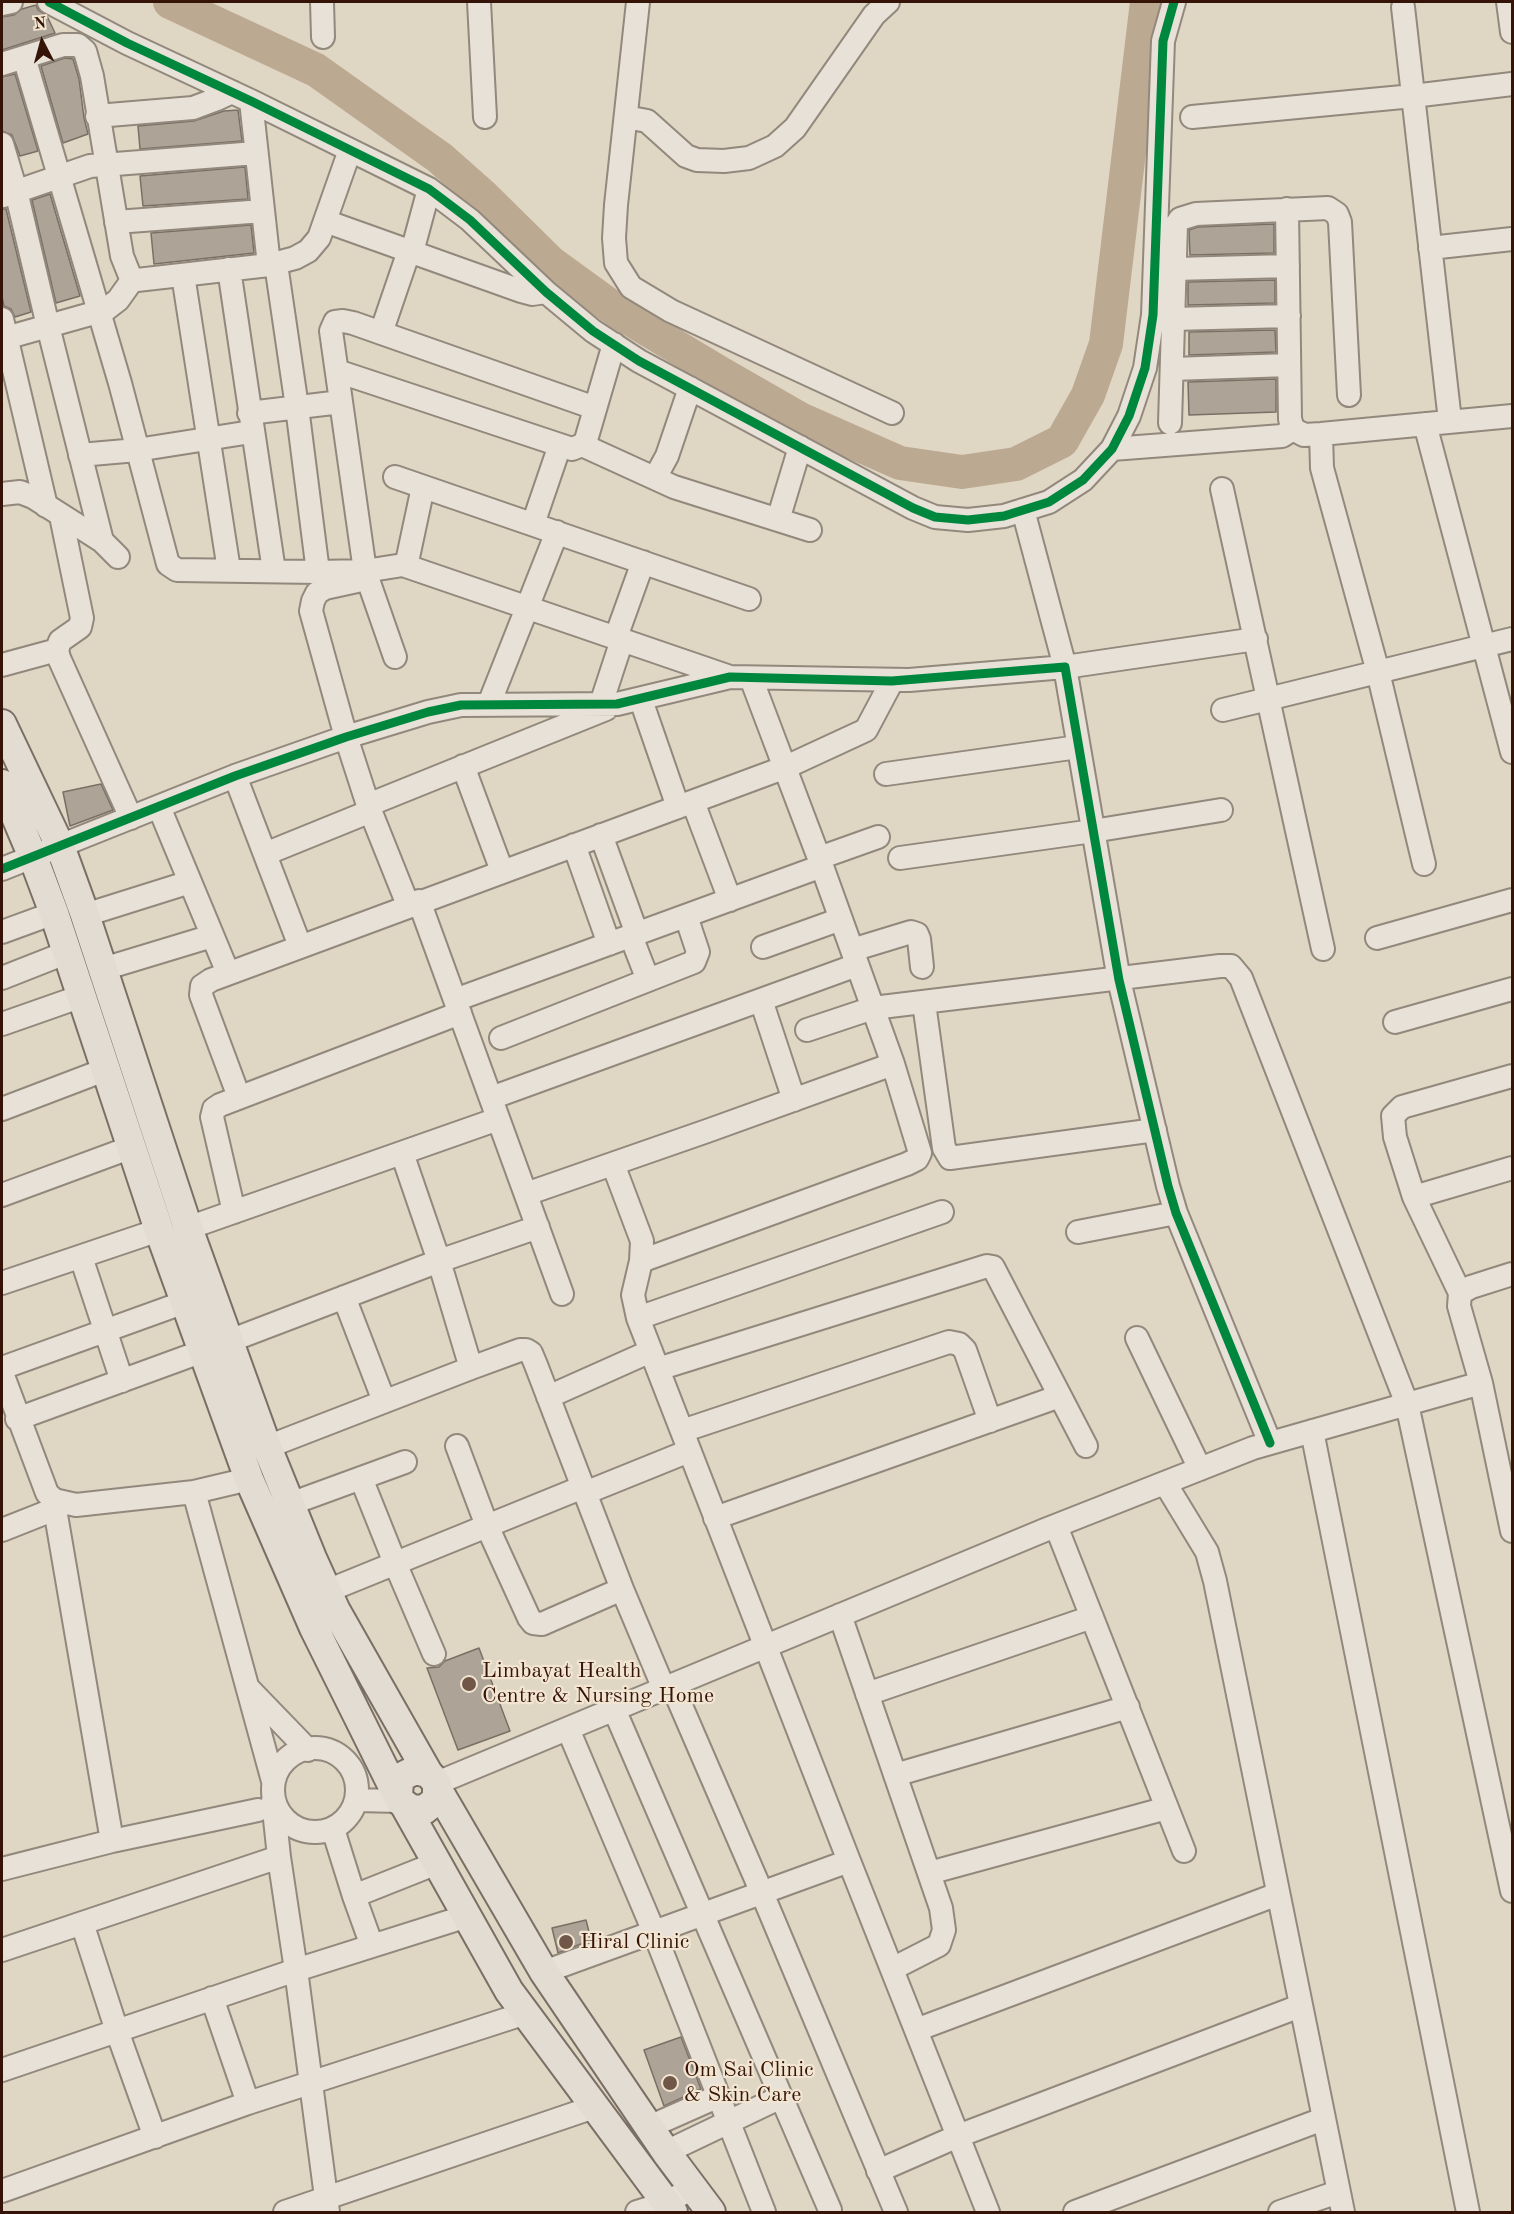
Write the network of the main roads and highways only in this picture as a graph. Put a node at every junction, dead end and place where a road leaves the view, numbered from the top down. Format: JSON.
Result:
{"nodes":[{"id":1,"x":2,"y":723,"type":"edge"},
{"id":2,"x":2,"y":784,"type":"edge"},
{"id":3,"x":434,"y":1782,"type":"junction"},
{"id":4,"x":401,"y":1801,"type":"junction"},
{"id":5,"x":669,"y":2208,"type":"edge"},
{"id":6,"x":711,"y":2212,"type":"edge"}],
"edges":[{"from":1,"to":3,"type":"main road"},
{"from":2,"to":4,"type":"main road"},
{"from":3,"to":4,"type":"main road"},
{"from":3,"to":6,"type":"main road"},
{"from":4,"to":5,"type":"main road"}]}
